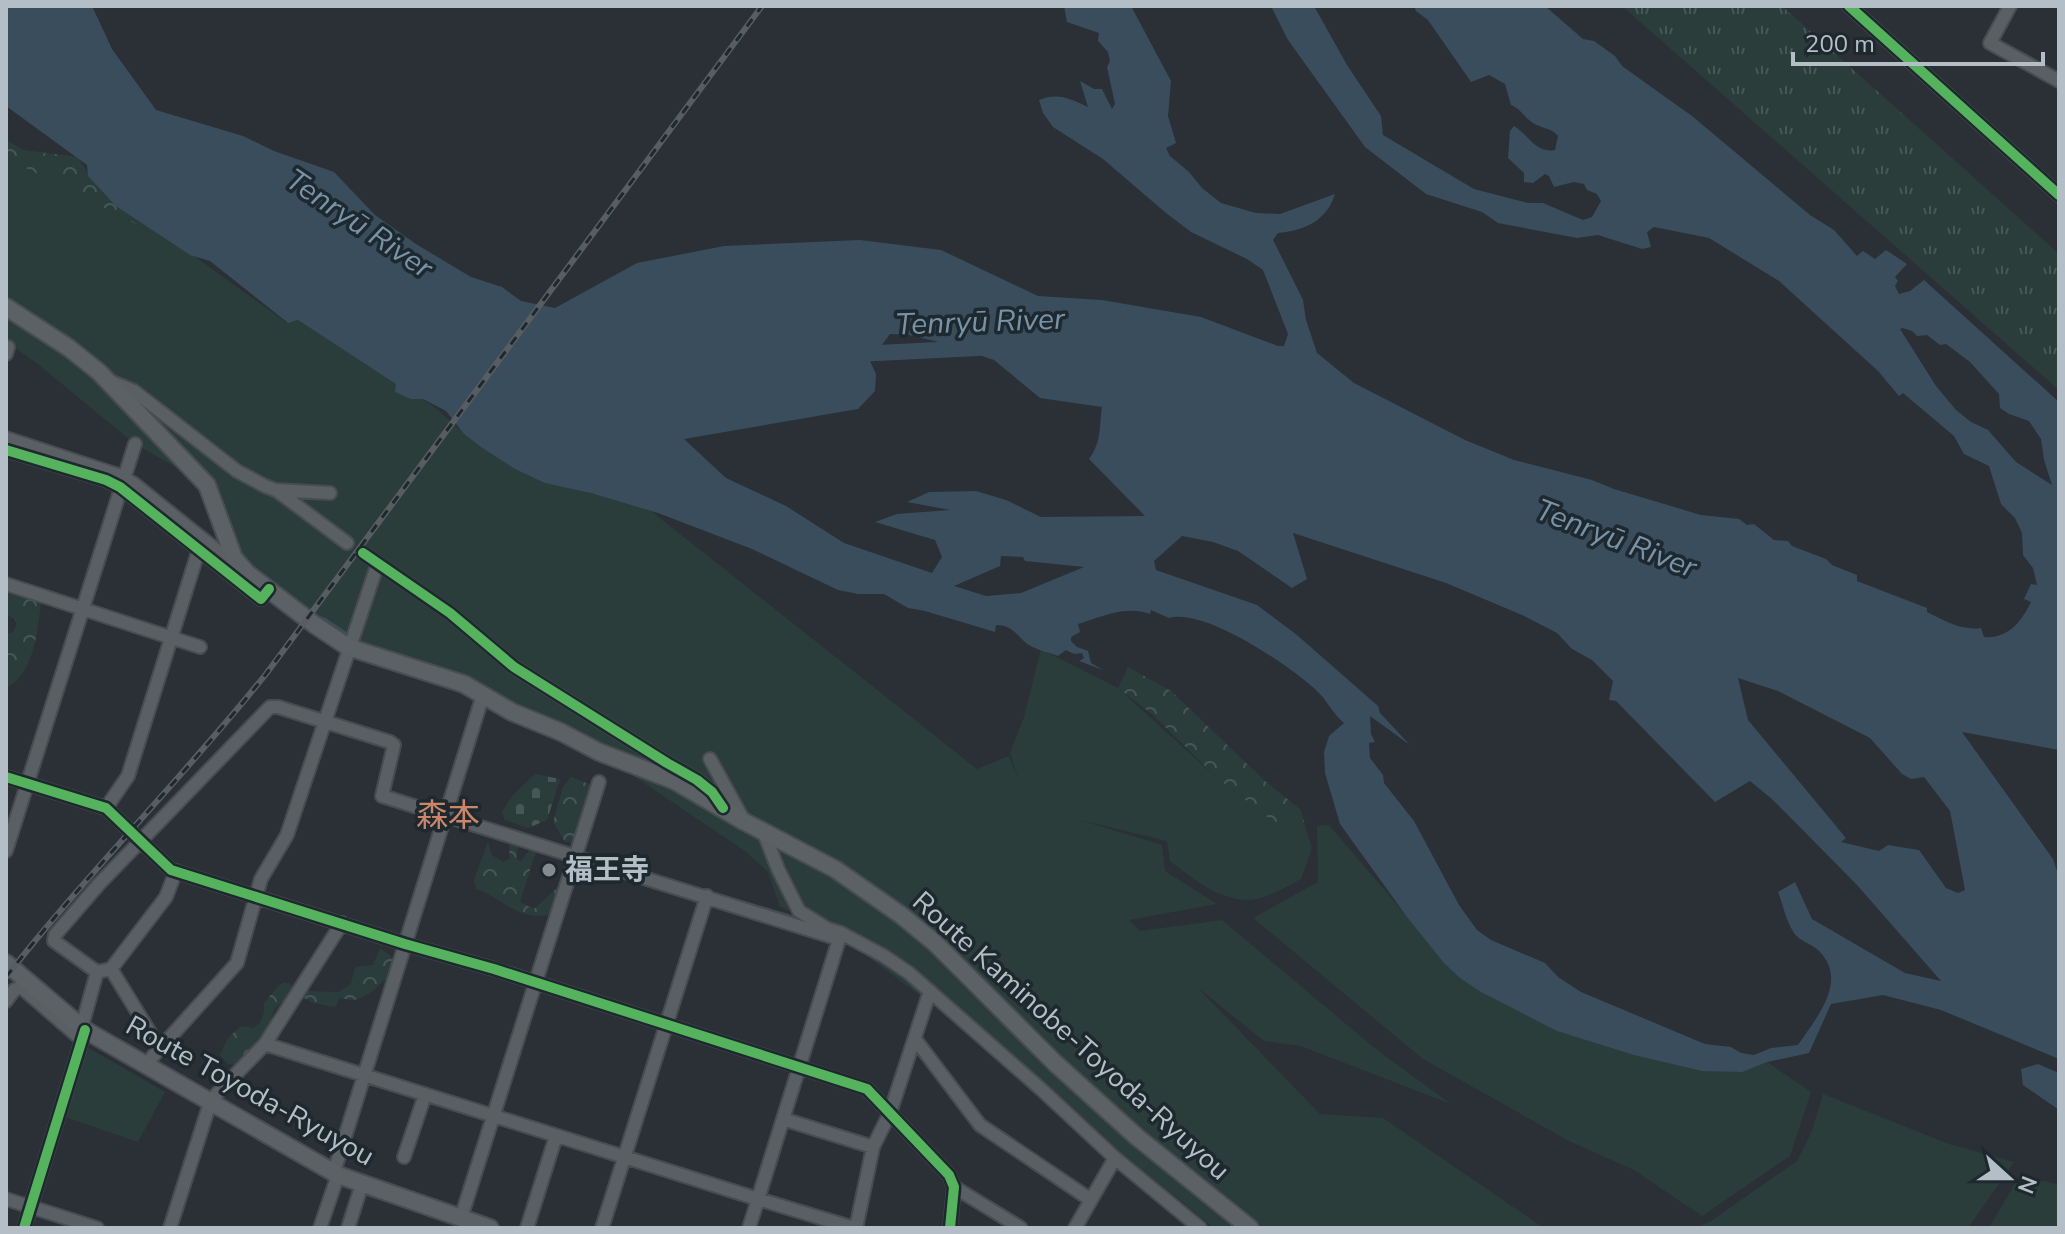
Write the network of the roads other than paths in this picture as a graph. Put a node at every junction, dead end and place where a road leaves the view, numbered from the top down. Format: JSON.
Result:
{"nodes":[{"id":1,"x":1849,"y":6,"type":"edge"},
{"id":2,"x":2009,"y":6,"type":"edge"},
{"id":3,"x":2057,"y":75,"type":"edge"},
{"id":4,"x":2059,"y":195,"type":"edge"},
{"id":5,"x":6,"y":307,"type":"edge"},
{"id":6,"x":106,"y":380,"type":"junction"},
{"id":7,"x":6,"y":438,"type":"edge"},
{"id":8,"x":135,"y":444,"type":"dead end"},
{"id":9,"x":6,"y":450,"type":"edge"},
{"id":10,"x":121,"y":482,"type":"junction"},
{"id":11,"x":275,"y":490,"type":"junction"},
{"id":12,"x":330,"y":493,"type":"dead end"},
{"id":13,"x":347,"y":543,"type":"dead end"},
{"id":14,"x":199,"y":549,"type":"junction"},
{"id":15,"x":363,"y":553,"type":"dead end"},
{"id":16,"x":234,"y":558,"type":"junction"},
{"id":17,"x":378,"y":563,"type":"junction"},
{"id":18,"x":6,"y":584,"type":"edge"},
{"id":19,"x":269,"y":589,"type":"junction"},
{"id":20,"x":81,"y":608,"type":"junction"},
{"id":21,"x":170,"y":637,"type":"junction"},
{"id":22,"x":200,"y":647,"type":"dead end"},
{"id":23,"x":348,"y":647,"type":"junction"},
{"id":24,"x":483,"y":695,"type":"junction"},
{"id":25,"x":324,"y":721,"type":"junction"},
{"id":26,"x":710,"y":759,"type":"dead end"},
{"id":27,"x":6,"y":777,"type":"edge"},
{"id":28,"x":599,"y":782,"type":"dead end"},
{"id":29,"x":27,"y":784,"type":"junction"},
{"id":30,"x":106,"y":808,"type":"junction"},
{"id":31,"x":723,"y":808,"type":"junction"},
{"id":32,"x":446,"y":815,"type":"junction"},
{"id":33,"x":745,"y":822,"type":"junction"},
{"id":34,"x":764,"y":833,"type":"junction"},
{"id":35,"x":141,"y":841,"type":"junction"},
{"id":36,"x":6,"y":851,"type":"edge"},
{"id":37,"x":575,"y":855,"type":"junction"},
{"id":38,"x":176,"y":871,"type":"junction"},
{"id":39,"x":256,"y":896,"type":"junction"},
{"id":40,"x":707,"y":896,"type":"junction"},
{"id":41,"x":342,"y":923,"type":"junction"},
{"id":42,"x":840,"y":936,"type":"junction"},
{"id":43,"x":405,"y":944,"type":"junction"},
{"id":44,"x":6,"y":963,"type":"edge"},
{"id":45,"x":111,"y":969,"type":"junction"},
{"id":46,"x":97,"y":972,"type":"junction"},
{"id":47,"x":536,"y":984,"type":"junction"},
{"id":48,"x":930,"y":991,"type":"junction"},
{"id":49,"x":6,"y":1001,"type":"edge"},
{"id":50,"x":668,"y":1025,"type":"junction"},
{"id":51,"x":83,"y":1032,"type":"junction"},
{"id":52,"x":915,"y":1039,"type":"junction"},
{"id":53,"x":265,"y":1044,"type":"junction"},
{"id":54,"x":160,"y":1049,"type":"junction"},
{"id":55,"x":146,"y":1064,"type":"junction"},
{"id":56,"x":799,"y":1066,"type":"junction"},
{"id":57,"x":364,"y":1076,"type":"junction"},
{"id":58,"x":425,"y":1095,"type":"junction"},
{"id":59,"x":211,"y":1100,"type":"junction"},
{"id":60,"x":890,"y":1113,"type":"junction"},
{"id":61,"x":493,"y":1116,"type":"junction"},
{"id":62,"x":783,"y":1119,"type":"junction"},
{"id":63,"x":556,"y":1136,"type":"junction"},
{"id":64,"x":873,"y":1147,"type":"junction"},
{"id":65,"x":404,"y":1157,"type":"dead end"},
{"id":66,"x":1115,"y":1158,"type":"junction"},
{"id":67,"x":626,"y":1159,"type":"junction"},
{"id":68,"x":336,"y":1173,"type":"junction"},
{"id":69,"x":362,"y":1184,"type":"junction"},
{"id":70,"x":954,"y":1187,"type":"junction"},
{"id":71,"x":6,"y":1199,"type":"edge"},
{"id":72,"x":758,"y":1199,"type":"junction"},
{"id":73,"x":1091,"y":1200,"type":"junction"},
{"id":74,"x":31,"y":1207,"type":"junction"},
{"id":75,"x":464,"y":1222,"type":"edge"},
{"id":76,"x":24,"y":1228,"type":"edge"},
{"id":77,"x":97,"y":1228,"type":"edge"},
{"id":78,"x":170,"y":1228,"type":"edge"},
{"id":79,"x":320,"y":1228,"type":"edge"},
{"id":80,"x":348,"y":1228,"type":"edge"},
{"id":81,"x":490,"y":1228,"type":"edge"},
{"id":82,"x":527,"y":1228,"type":"edge"},
{"id":83,"x":602,"y":1228,"type":"edge"},
{"id":84,"x":749,"y":1228,"type":"edge"},
{"id":85,"x":855,"y":1228,"type":"edge"},
{"id":86,"x":950,"y":1228,"type":"edge"},
{"id":87,"x":1021,"y":1228,"type":"edge"},
{"id":88,"x":1075,"y":1228,"type":"edge"},
{"id":89,"x":1200,"y":1228,"type":"edge"},
{"id":90,"x":1250,"y":1228,"type":"edge"}],
"edges":[{"from":1,"to":4,"type":"street"},
{"from":2,"to":3,"type":"street"},
{"from":5,"to":6,"type":"main road","name":"Route Kaminobe-Toyoda-Ryuyou"},
{"from":6,"to":11,"type":"street"},
{"from":6,"to":16,"type":"main road","name":"Route Kaminobe-Toyoda-Ryuyou"},
{"from":7,"to":10,"type":"street"},
{"from":8,"to":10,"type":"street"},
{"from":9,"to":10,"type":"street"},
{"from":10,"to":14,"type":"street"},
{"from":10,"to":16,"type":"street"},
{"from":10,"to":20,"type":"street"},
{"from":11,"to":12,"type":"street"},
{"from":11,"to":13,"type":"street"},
{"from":14,"to":19,"type":"street"},
{"from":14,"to":21,"type":"street"},
{"from":15,"to":17,"type":"street"},
{"from":16,"to":19,"type":"main road","name":"Route Kaminobe-Toyoda-Ryuyou"},
{"from":17,"to":23,"type":"street"},
{"from":17,"to":31,"type":"street"},
{"from":18,"to":20,"type":"street"},
{"from":19,"to":23,"type":"main road","name":"Route Kaminobe-Toyoda-Ryuyou"},
{"from":20,"to":21,"type":"street"},
{"from":20,"to":29,"type":"street"},
{"from":21,"to":22,"type":"street"},
{"from":21,"to":30,"type":"street"},
{"from":23,"to":24,"type":"main road","name":"Route Kaminobe-Toyoda-Ryuyou"},
{"from":23,"to":25,"type":"street"},
{"from":24,"to":31,"type":"main road","name":"Route Kaminobe-Toyoda-Ryuyou"},
{"from":24,"to":32,"type":"street"},
{"from":25,"to":32,"type":"street"},
{"from":25,"to":35,"type":"street"},
{"from":25,"to":39,"type":"street"},
{"from":26,"to":33,"type":"street"},
{"from":27,"to":29,"type":"street"},
{"from":28,"to":37,"type":"street"},
{"from":29,"to":30,"type":"street"},
{"from":29,"to":36,"type":"street"},
{"from":30,"to":35,"type":"street"},
{"from":31,"to":33,"type":"main road","name":"Route Kaminobe-Toyoda-Ryuyou"},
{"from":32,"to":37,"type":"street"},
{"from":32,"to":43,"type":"street"},
{"from":33,"to":34,"type":"main road","name":"Route Kaminobe-Toyoda-Ryuyou"},
{"from":34,"to":42,"type":"street"},
{"from":34,"to":90,"type":"main road","name":"Route Kaminobe-Toyoda-Ryuyou"},
{"from":35,"to":38,"type":"street"},
{"from":35,"to":46,"type":"street"},
{"from":37,"to":40,"type":"street"},
{"from":37,"to":47,"type":"street"},
{"from":38,"to":39,"type":"street"},
{"from":38,"to":45,"type":"street"},
{"from":39,"to":41,"type":"street"},
{"from":39,"to":54,"type":"street"},
{"from":40,"to":42,"type":"street"},
{"from":40,"to":50,"type":"street"},
{"from":41,"to":43,"type":"street"},
{"from":41,"to":53,"type":"street"},
{"from":42,"to":48,"type":"street"},
{"from":42,"to":56,"type":"street"},
{"from":43,"to":47,"type":"street"},
{"from":43,"to":57,"type":"street"},
{"from":44,"to":51,"type":"main road","name":"Route Toyoda-Ryuyou"},
{"from":45,"to":46,"type":"street"},
{"from":45,"to":54,"type":"street"},
{"from":46,"to":51,"type":"street"},
{"from":47,"to":50,"type":"street"},
{"from":47,"to":61,"type":"street"},
{"from":48,"to":52,"type":"street"},
{"from":48,"to":66,"type":"street"},
{"from":49,"to":51,"type":"street"},
{"from":50,"to":56,"type":"street"},
{"from":50,"to":67,"type":"street"},
{"from":51,"to":55,"type":"main road","name":"Route Toyoda-Ryuyou"},
{"from":51,"to":74,"type":"street"},
{"from":52,"to":60,"type":"street"},
{"from":52,"to":73,"type":"street"},
{"from":53,"to":57,"type":"street"},
{"from":53,"to":59,"type":"street"},
{"from":54,"to":55,"type":"street"},
{"from":55,"to":59,"type":"main road","name":"Route Toyoda-Ryuyou"},
{"from":56,"to":60,"type":"street"},
{"from":56,"to":62,"type":"street"},
{"from":57,"to":58,"type":"street"},
{"from":57,"to":68,"type":"street"},
{"from":58,"to":61,"type":"street"},
{"from":58,"to":65,"type":"street"},
{"from":59,"to":68,"type":"main road","name":"Route Toyoda-Ryuyou"},
{"from":59,"to":78,"type":"street"},
{"from":60,"to":64,"type":"street"},
{"from":60,"to":70,"type":"street"},
{"from":61,"to":63,"type":"street"},
{"from":61,"to":75,"type":"street"},
{"from":62,"to":64,"type":"street"},
{"from":62,"to":72,"type":"street"},
{"from":63,"to":67,"type":"street"},
{"from":63,"to":82,"type":"street"},
{"from":64,"to":85,"type":"street"},
{"from":66,"to":73,"type":"street"},
{"from":66,"to":89,"type":"street"},
{"from":67,"to":72,"type":"street"},
{"from":67,"to":83,"type":"street"},
{"from":68,"to":69,"type":"main road","name":"Route Toyoda-Ryuyou"},
{"from":68,"to":79,"type":"street"},
{"from":69,"to":75,"type":"main road","name":"Route Toyoda-Ryuyou"},
{"from":69,"to":80,"type":"street"},
{"from":70,"to":86,"type":"street"},
{"from":70,"to":87,"type":"street"},
{"from":71,"to":74,"type":"street"},
{"from":72,"to":84,"type":"street"},
{"from":72,"to":85,"type":"street"},
{"from":73,"to":88,"type":"street"},
{"from":74,"to":76,"type":"street"},
{"from":74,"to":77,"type":"street"},
{"from":75,"to":81,"type":"main road","name":"Route Toyoda-Ryuyou"}]}
